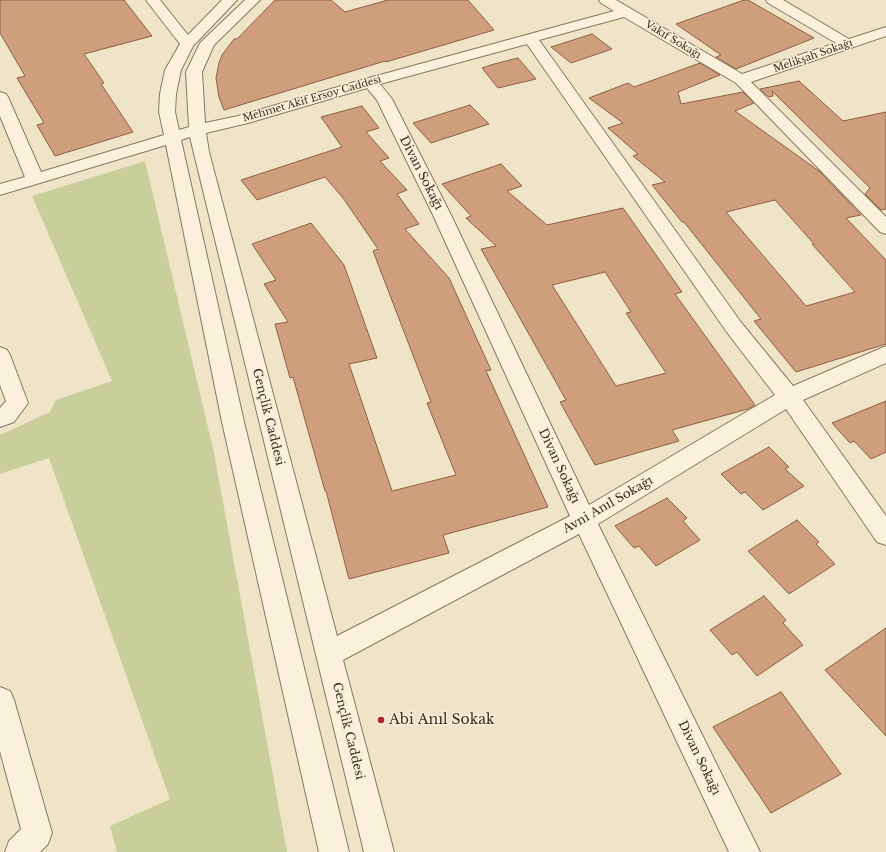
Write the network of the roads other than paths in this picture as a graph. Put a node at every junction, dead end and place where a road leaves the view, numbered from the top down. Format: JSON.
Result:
{"nodes":[{"id":1,"x":153,"y":0,"type":"edge"},
{"id":2,"x":230,"y":0,"type":"edge"},
{"id":3,"x":253,"y":0,"type":"edge"},
{"id":4,"x":606,"y":0,"type":"edge"},
{"id":5,"x":773,"y":0,"type":"edge"},
{"id":6,"x":625,"y":12,"type":"junction"},
{"id":7,"x":879,"y":33,"type":"edge"},
{"id":8,"x":530,"y":38,"type":"junction"},
{"id":9,"x":187,"y":44,"type":"junction"},
{"id":10,"x":848,"y":44,"type":"junction"},
{"id":11,"x":886,"y":47,"type":"edge"},
{"id":12,"x":741,"y":80,"type":"junction"},
{"id":13,"x":370,"y":82,"type":"junction"},
{"id":14,"x":0,"y":97,"type":"edge"},
{"id":15,"x":197,"y":130,"type":"junction"},
{"id":16,"x":173,"y":138,"type":"junction"},
{"id":17,"x":35,"y":179,"type":"junction"},
{"id":18,"x":0,"y":190,"type":"edge"},
{"id":19,"x":886,"y":228,"type":"edge"},
{"id":20,"x":886,"y":354,"type":"edge"},
{"id":21,"x":0,"y":355,"type":"edge"},
{"id":22,"x":789,"y":398,"type":"junction"},
{"id":23,"x":0,"y":419,"type":"edge"},
{"id":24,"x":584,"y":520,"type":"junction"},
{"id":25,"x":886,"y":535,"type":"edge"},
{"id":26,"x":329,"y":654,"type":"junction"},
{"id":27,"x":0,"y":700,"type":"edge"},
{"id":28,"x":20,"y":852,"type":"edge"},
{"id":29,"x":334,"y":852,"type":"edge"},
{"id":30,"x":378,"y":852,"type":"edge"},
{"id":31,"x":745,"y":852,"type":"edge"}],
"edges":[{"from":1,"to":9,"type":"street"},
{"from":2,"to":9,"type":"street"},
{"from":3,"to":15,"type":"street","name":"Gençlik Caddesi"},
{"from":4,"to":6,"type":"street","name":"Vakıf Sokağı"},
{"from":5,"to":10,"type":"street"},
{"from":6,"to":8,"type":"street","name":"Mehmet Akif Ersoy Caddesi"},
{"from":6,"to":12,"type":"street","name":"Vakıf Sokağı"},
{"from":7,"to":10,"type":"street","name":"Melikşah Sokağı"},
{"from":7,"to":11,"type":"street"},
{"from":8,"to":13,"type":"street","name":"Mehmet Akif Ersoy Caddesi"},
{"from":8,"to":22,"type":"street"},
{"from":9,"to":16,"type":"street"},
{"from":10,"to":12,"type":"street","name":"Melikşah Sokağı"},
{"from":12,"to":19,"type":"street","name":"Vakıf Sokağı"},
{"from":13,"to":15,"type":"street","name":"Mehmet Akif Ersoy Caddesi"},
{"from":13,"to":24,"type":"street","name":"Divan Sokağı"},
{"from":14,"to":17,"type":"street"},
{"from":15,"to":16,"type":"street","name":"Mehmet Akif Ersoy Caddesi"},
{"from":15,"to":26,"type":"street","name":"Gençlik Caddesi"},
{"from":16,"to":17,"type":"street","name":"Mehmet Akif Ersoy Caddesi"},
{"from":16,"to":29,"type":"street"},
{"from":17,"to":18,"type":"street","name":"Mehmet Akif Ersoy Caddesi"},
{"from":20,"to":22,"type":"street","name":"Avni Anıl Sokağı"},
{"from":21,"to":23,"type":"street"},
{"from":22,"to":24,"type":"street","name":"Avni Anıl Sokağı"},
{"from":22,"to":25,"type":"street"},
{"from":24,"to":26,"type":"street","name":"Avni Anıl Sokağı"},
{"from":24,"to":31,"type":"street","name":"Divan Sokağı"},
{"from":26,"to":30,"type":"street","name":"Gençlik Caddesi"},
{"from":27,"to":28,"type":"street"}]}
